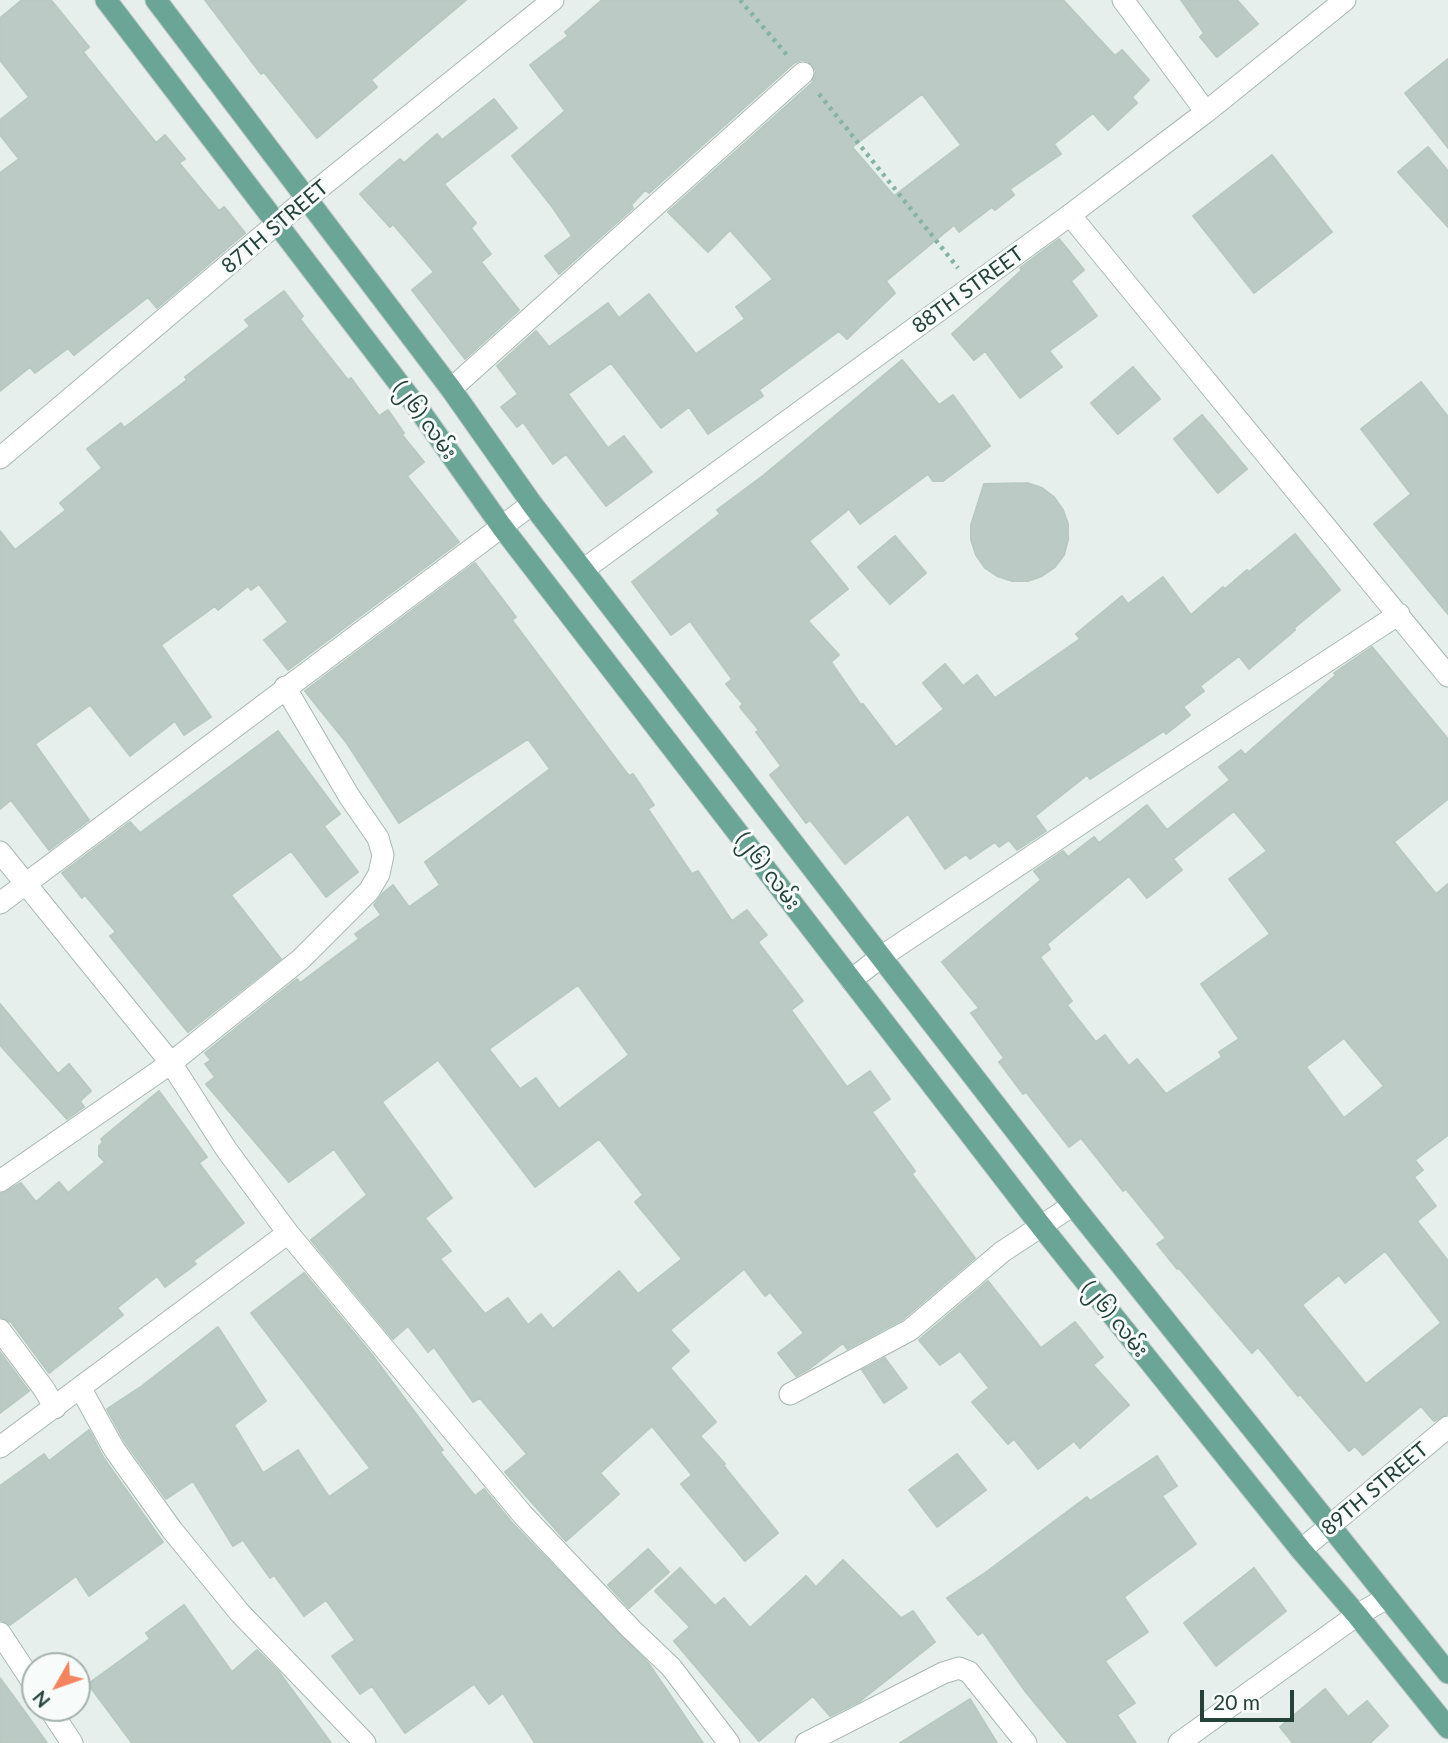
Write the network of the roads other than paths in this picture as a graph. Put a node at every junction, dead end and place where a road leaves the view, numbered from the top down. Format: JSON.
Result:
{"nodes":[{"id":1,"x":106,"y":0,"type":"edge"},
{"id":2,"x":156,"y":0,"type":"edge"},
{"id":3,"x":553,"y":0,"type":"edge"},
{"id":4,"x":1123,"y":0,"type":"edge"},
{"id":5,"x":1345,"y":0,"type":"edge"},
{"id":6,"x":803,"y":73,"type":"road end"},
{"id":7,"x":1206,"y":112,"type":"junction"},
{"id":8,"x":307,"y":198,"type":"junction"},
{"id":9,"x":1070,"y":215,"type":"junction"},
{"id":10,"x":278,"y":223,"type":"junction"},
{"id":11,"x":451,"y":389,"type":"junction"},
{"id":12,"x":0,"y":458,"type":"edge"},
{"id":13,"x":532,"y":504,"type":"junction"},
{"id":14,"x":502,"y":527,"type":"junction"},
{"id":15,"x":583,"y":570,"type":"junction"},
{"id":16,"x":1399,"y":614,"type":"junction"},
{"id":17,"x":1448,"y":676,"type":"edge"},
{"id":18,"x":285,"y":687,"type":"junction"},
{"id":19,"x":0,"y":852,"type":"edge"},
{"id":20,"x":25,"y":884,"type":"junction"},
{"id":21,"x":0,"y":903,"type":"edge"},
{"id":22,"x":881,"y":957,"type":"junction"},
{"id":23,"x":850,"y":980,"type":"junction"},
{"id":24,"x":171,"y":1063,"type":"junction"},
{"id":25,"x":0,"y":1181,"type":"edge"},
{"id":26,"x":1073,"y":1205,"type":"junction"},
{"id":27,"x":1041,"y":1226,"type":"junction"},
{"id":28,"x":288,"y":1233,"type":"junction"},
{"id":29,"x":0,"y":1330,"type":"edge"},
{"id":30,"x":81,"y":1389,"type":"junction"},
{"id":31,"x":790,"y":1394,"type":"dead end"},
{"id":32,"x":55,"y":1408,"type":"junction"},
{"id":33,"x":1448,"y":1427,"type":"edge"},
{"id":34,"x":0,"y":1447,"type":"edge"},
{"id":35,"x":1331,"y":1526,"type":"junction"},
{"id":36,"x":1301,"y":1550,"type":"junction"},
{"id":37,"x":1387,"y":1598,"type":"junction"},
{"id":38,"x":1357,"y":1615,"type":"junction"},
{"id":39,"x":0,"y":1633,"type":"edge"},
{"id":40,"x":21,"y":1665,"type":"edge"},
{"id":41,"x":1448,"y":1672,"type":"edge"},
{"id":42,"x":58,"y":1722,"type":"edge"},
{"id":43,"x":1448,"y":1728,"type":"edge"},
{"id":44,"x":72,"y":1743,"type":"edge"},
{"id":45,"x":365,"y":1743,"type":"edge"},
{"id":46,"x":729,"y":1743,"type":"edge"},
{"id":47,"x":806,"y":1743,"type":"edge"},
{"id":48,"x":1026,"y":1743,"type":"edge"},
{"id":49,"x":1179,"y":1743,"type":"edge"}],
"edges":[{"from":1,"to":10,"type":"main road","name":"(၂၆) လမ်း"},
{"from":2,"to":8,"type":"main road","name":"(၂၆) လမ်း"},
{"from":3,"to":8,"type":"street","name":"87TH STREET"},
{"from":4,"to":7,"type":"street"},
{"from":5,"to":7,"type":"street","name":"88TH STREET"},
{"from":6,"to":11,"type":"street"},
{"from":7,"to":9,"type":"street","name":"88TH STREET"},
{"from":8,"to":10,"type":"street","name":"87TH STREET"},
{"from":8,"to":11,"type":"main road","name":"(၂၆) လမ်း"},
{"from":9,"to":15,"type":"street","name":"88TH STREET"},
{"from":9,"to":16,"type":"street"},
{"from":10,"to":12,"type":"street","name":"87TH STREET"},
{"from":10,"to":14,"type":"main road","name":"(၂၆) လမ်း"},
{"from":11,"to":13,"type":"main road","name":"(၂၆) လမ်း"},
{"from":13,"to":14,"type":"street"},
{"from":13,"to":15,"type":"main road","name":"(၂၆) လမ်း"},
{"from":14,"to":18,"type":"street"},
{"from":14,"to":23,"type":"main road","name":"(၂၆) လမ်း"},
{"from":15,"to":22,"type":"main road","name":"(၂၆) လမ်း"},
{"from":16,"to":17,"type":"street"},
{"from":16,"to":22,"type":"street"},
{"from":18,"to":20,"type":"street"},
{"from":18,"to":24,"type":"street"},
{"from":19,"to":20,"type":"street"},
{"from":20,"to":21,"type":"street"},
{"from":20,"to":24,"type":"street"},
{"from":22,"to":23,"type":"street"},
{"from":22,"to":26,"type":"main road","name":"(၂၆) လမ်း"},
{"from":23,"to":27,"type":"main road","name":"(၂၆) လမ်း"},
{"from":24,"to":25,"type":"street"},
{"from":24,"to":28,"type":"street"},
{"from":26,"to":27,"type":"street"},
{"from":26,"to":35,"type":"main road","name":"(၂၆) လမ်း"},
{"from":27,"to":31,"type":"street"},
{"from":27,"to":36,"type":"main road","name":"(၂၆) လမ်း"},
{"from":28,"to":30,"type":"street"},
{"from":28,"to":46,"type":"street"},
{"from":29,"to":32,"type":"street"},
{"from":30,"to":32,"type":"street"},
{"from":30,"to":45,"type":"street"},
{"from":32,"to":34,"type":"street"},
{"from":33,"to":35,"type":"street","name":"89TH STREET"},
{"from":35,"to":36,"type":"street","name":"89TH STREET"},
{"from":35,"to":37,"type":"main road","name":"(၂၆) လမ်း"},
{"from":36,"to":38,"type":"main road","name":"(၂၆) လမ်း"},
{"from":37,"to":38,"type":"street"},
{"from":37,"to":41,"type":"main road","name":"(၂၆) လမ်း"},
{"from":38,"to":43,"type":"main road","name":"(၂၆) လမ်း"},
{"from":38,"to":49,"type":"street"},
{"from":39,"to":40,"type":"street"},
{"from":42,"to":44,"type":"street"},
{"from":47,"to":48,"type":"street"}]}
